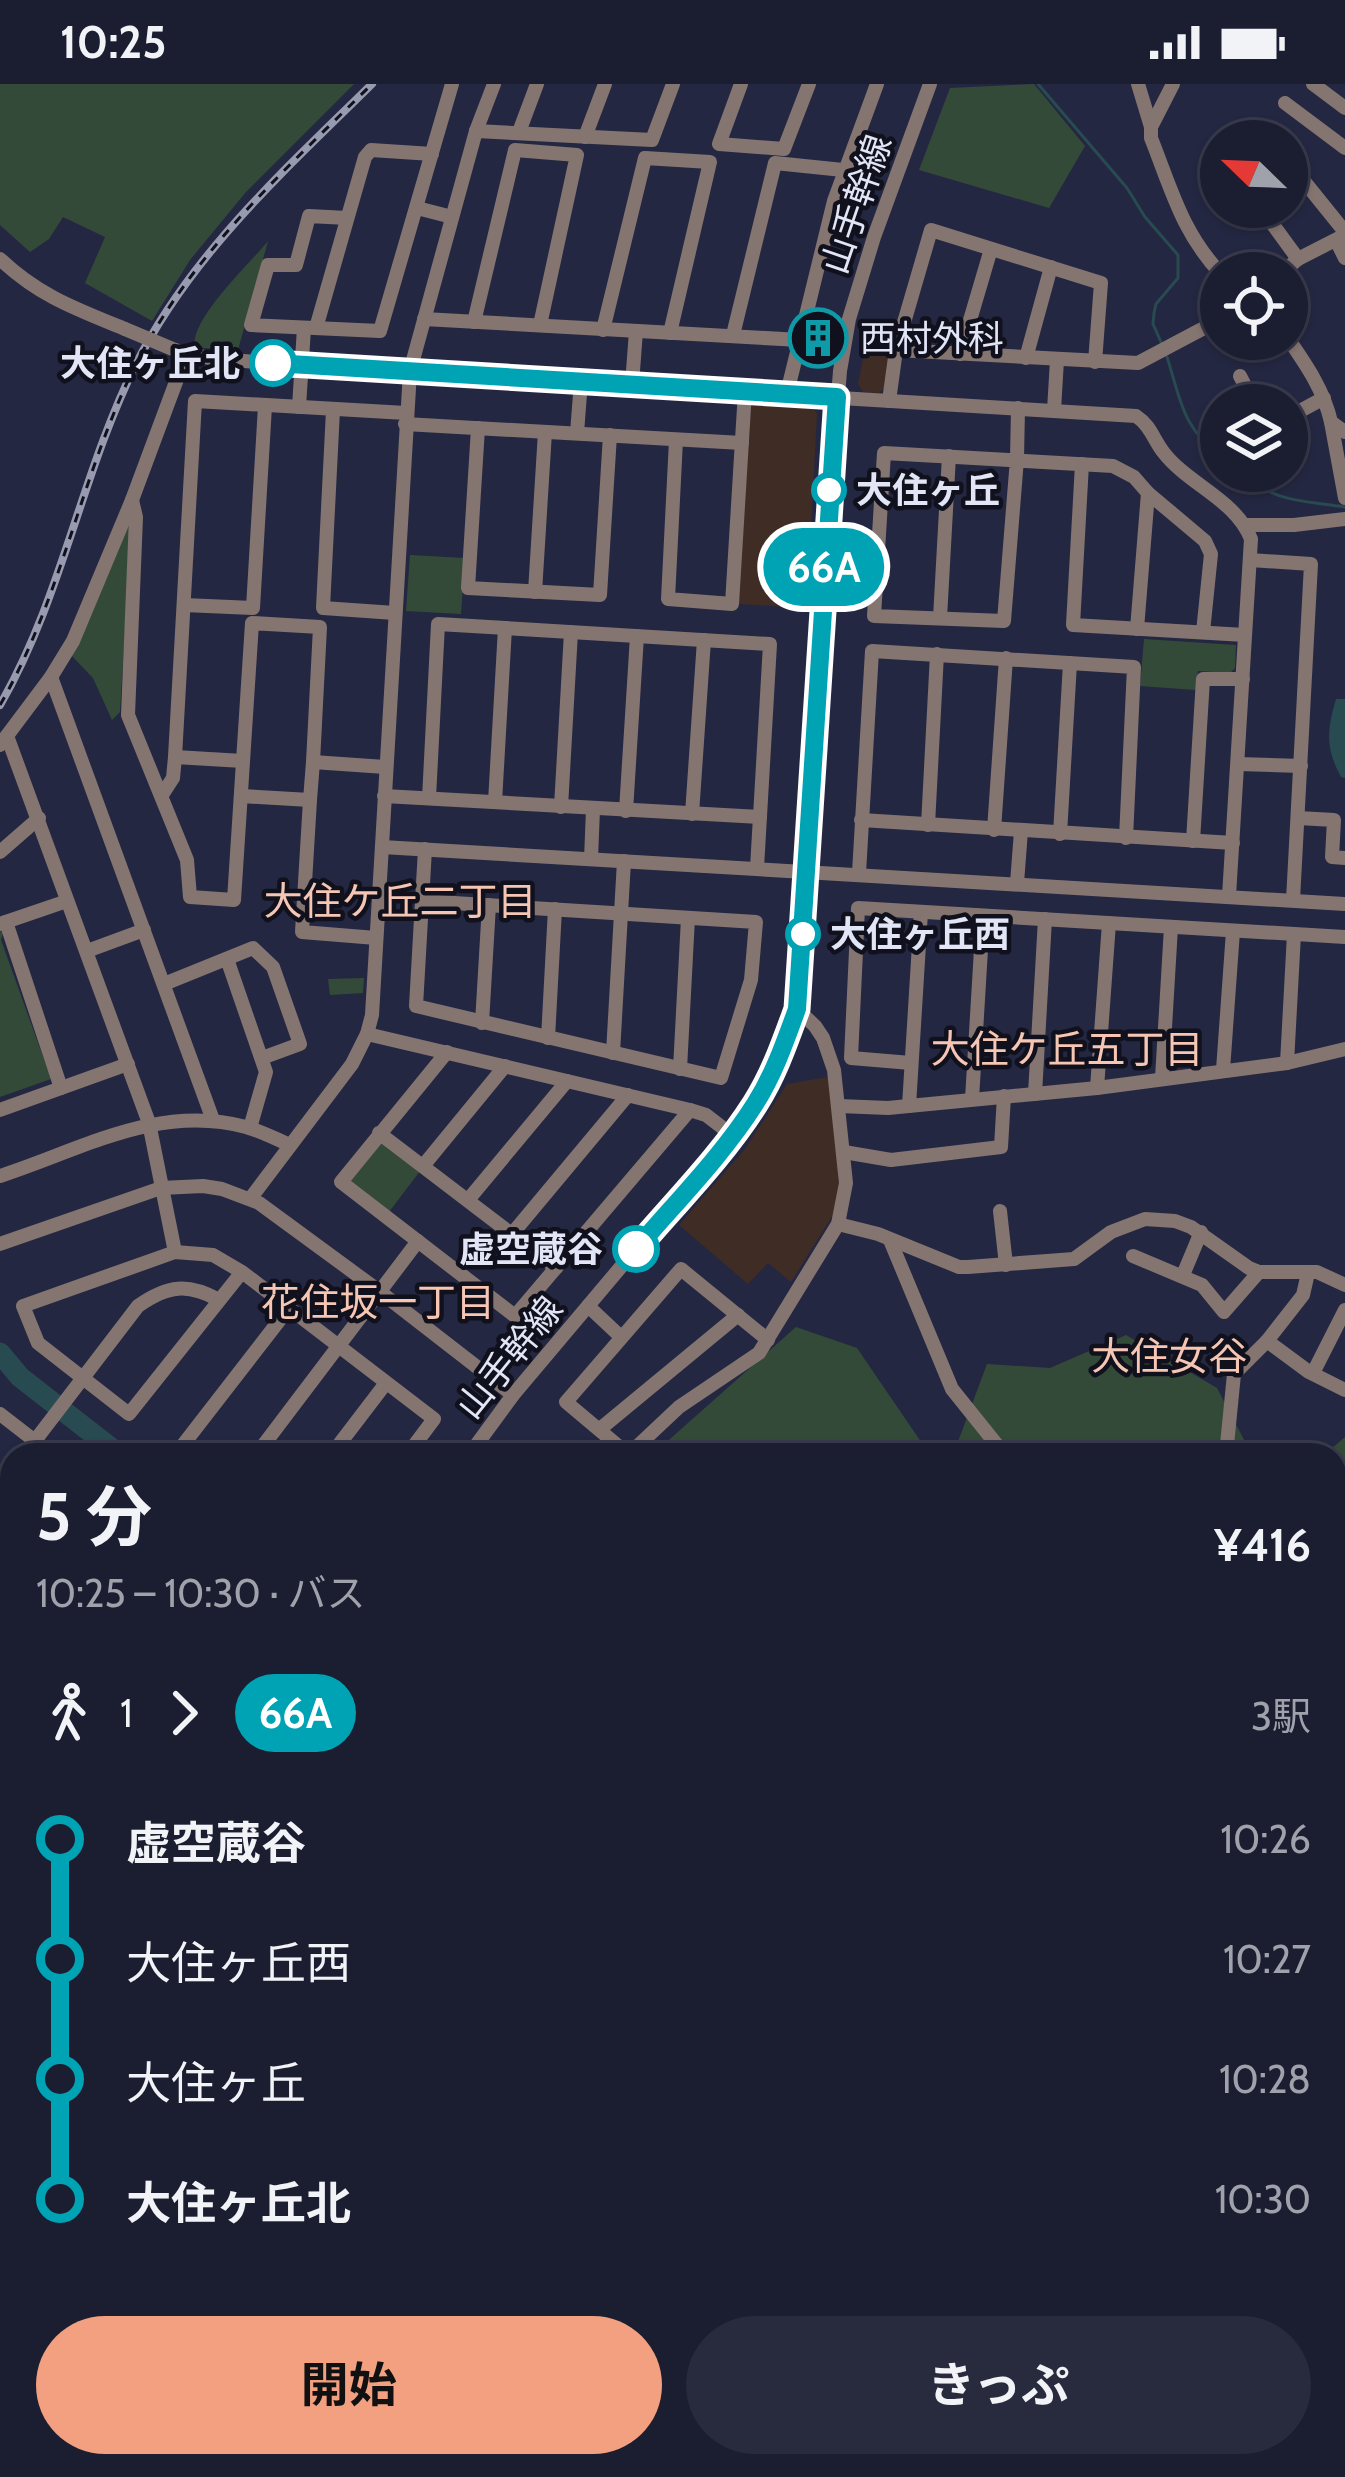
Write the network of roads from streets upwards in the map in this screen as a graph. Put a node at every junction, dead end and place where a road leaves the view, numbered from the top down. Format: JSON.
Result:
{"nodes":[{"id":1,"x":452,"y":84,"type":"edge"},
{"id":2,"x":494,"y":84,"type":"edge"},
{"id":3,"x":537,"y":84,"type":"edge"},
{"id":4,"x":605,"y":84,"type":"edge"},
{"id":5,"x":674,"y":84,"type":"edge"},
{"id":6,"x":741,"y":84,"type":"edge"},
{"id":7,"x":809,"y":84,"type":"edge"},
{"id":8,"x":877,"y":84,"type":"edge"},
{"id":9,"x":930,"y":84,"type":"edge"},
{"id":10,"x":1138,"y":84,"type":"edge"},
{"id":11,"x":1173,"y":84,"type":"edge"},
{"id":12,"x":1313,"y":84,"type":"edge"},
{"id":13,"x":1285,"y":103,"type":"dead end"},
{"id":14,"x":1345,"y":108,"type":"edge"},
{"id":15,"x":1151,"y":127,"type":"junction"},
{"id":16,"x":476,"y":130,"type":"junction"},
{"id":17,"x":519,"y":132,"type":"junction"},
{"id":18,"x":585,"y":137,"type":"junction"},
{"id":19,"x":1345,"y":148,"type":"edge"},
{"id":20,"x":433,"y":154,"type":"junction"},
{"id":21,"x":843,"y":170,"type":"junction"},
{"id":22,"x":1308,"y":192,"type":"edge"},
{"id":23,"x":417,"y":208,"type":"junction"},
{"id":24,"x":452,"y":217,"type":"junction"},
{"id":25,"x":347,"y":218,"type":"junction"},
{"id":26,"x":1342,"y":236,"type":"edge"},
{"id":27,"x":991,"y":249,"type":"junction"},
{"id":28,"x":1201,"y":252,"type":"edge"},
{"id":29,"x":1308,"y":254,"type":"edge"},
{"id":30,"x":1345,"y":258,"type":"edge"},
{"id":31,"x":0,"y":259,"type":"edge"},
{"id":32,"x":1052,"y":268,"type":"junction"},
{"id":33,"x":424,"y":319,"type":"junction"},
{"id":34,"x":474,"y":322,"type":"junction"},
{"id":35,"x":540,"y":326,"type":"junction"},
{"id":36,"x":310,"y":328,"type":"junction"},
{"id":37,"x":604,"y":330,"type":"junction"},
{"id":38,"x":1200,"y":330,"type":"edge"},
{"id":39,"x":636,"y":331,"type":"junction"},
{"id":40,"x":670,"y":333,"type":"junction"},
{"id":41,"x":733,"y":335,"type":"junction"},
{"id":42,"x":800,"y":340,"type":"junction"},
{"id":43,"x":896,"y":350,"type":"junction"},
{"id":44,"x":180,"y":352,"type":"junction"},
{"id":45,"x":960,"y":354,"type":"junction"},
{"id":46,"x":1026,"y":358,"type":"junction"},
{"id":47,"x":1057,"y":360,"type":"junction"},
{"id":48,"x":1300,"y":360,"type":"edge"},
{"id":49,"x":1095,"y":362,"type":"junction"},
{"id":50,"x":301,"y":365,"type":"junction"},
{"id":51,"x":410,"y":371,"type":"junction"},
{"id":52,"x":1240,"y":376,"type":"dead end"},
{"id":53,"x":580,"y":381,"type":"junction"},
{"id":54,"x":632,"y":384,"type":"junction"},
{"id":55,"x":1244,"y":384,"type":"edge"},
{"id":56,"x":745,"y":391,"type":"junction"},
{"id":57,"x":788,"y":393,"type":"junction"},
{"id":58,"x":1345,"y":395,"type":"edge"},
{"id":59,"x":837,"y":397,"type":"junction"},
{"id":60,"x":889,"y":401,"type":"junction"},
{"id":61,"x":265,"y":406,"type":"junction"},
{"id":62,"x":299,"y":407,"type":"junction"},
{"id":63,"x":1018,"y":408,"type":"junction"},
{"id":64,"x":1328,"y":409,"type":"junction"},
{"id":65,"x":333,"y":410,"type":"junction"},
{"id":66,"x":1054,"y":410,"type":"junction"},
{"id":67,"x":1308,"y":413,"type":"edge"},
{"id":68,"x":406,"y":418,"type":"junction"},
{"id":69,"x":478,"y":428,"type":"junction"},
{"id":70,"x":545,"y":432,"type":"junction"},
{"id":71,"x":1345,"y":432,"type":"edge"},
{"id":72,"x":577,"y":433,"type":"junction"},
{"id":73,"x":610,"y":435,"type":"junction"},
{"id":74,"x":676,"y":440,"type":"junction"},
{"id":75,"x":742,"y":443,"type":"junction"},
{"id":76,"x":950,"y":456,"type":"junction"},
{"id":77,"x":1017,"y":459,"type":"junction"},
{"id":78,"x":1082,"y":464,"type":"junction"},
{"id":79,"x":1148,"y":493,"type":"junction"},
{"id":80,"x":1345,"y":498,"type":"edge"},
{"id":81,"x":132,"y":500,"type":"junction"},
{"id":82,"x":1345,"y":519,"type":"edge"},
{"id":83,"x":1246,"y":525,"type":"junction"},
{"id":84,"x":1250,"y":560,"type":"junction"},
{"id":85,"x":535,"y":592,"type":"junction"},
{"id":86,"x":184,"y":604,"type":"junction"},
{"id":87,"x":394,"y":614,"type":"junction"},
{"id":88,"x":940,"y":618,"type":"junction"},
{"id":89,"x":505,"y":628,"type":"junction"},
{"id":90,"x":1137,"y":629,"type":"junction"},
{"id":91,"x":571,"y":632,"type":"junction"},
{"id":92,"x":1203,"y":632,"type":"junction"},
{"id":93,"x":1245,"y":635,"type":"junction"},
{"id":94,"x":637,"y":636,"type":"junction"},
{"id":95,"x":704,"y":640,"type":"junction"},
{"id":96,"x":938,"y":655,"type":"junction"},
{"id":97,"x":1006,"y":658,"type":"junction"},
{"id":98,"x":1070,"y":663,"type":"junction"},
{"id":99,"x":51,"y":677,"type":"junction"},
{"id":100,"x":1243,"y":679,"type":"junction"},
{"id":101,"x":4,"y":741,"type":"edge"},
{"id":102,"x":175,"y":757,"type":"junction"},
{"id":103,"x":243,"y":761,"type":"junction"},
{"id":104,"x":313,"y":763,"type":"junction"},
{"id":105,"x":1238,"y":764,"type":"junction"},
{"id":106,"x":1301,"y":766,"type":"junction"},
{"id":107,"x":386,"y":767,"type":"junction"},
{"id":108,"x":162,"y":795,"type":"junction"},
{"id":109,"x":241,"y":796,"type":"junction"},
{"id":110,"x":384,"y":796,"type":"junction"},
{"id":111,"x":429,"y":798,"type":"junction"},
{"id":112,"x":310,"y":800,"type":"junction"},
{"id":113,"x":495,"y":802,"type":"junction"},
{"id":114,"x":561,"y":807,"type":"junction"},
{"id":115,"x":593,"y":809,"type":"junction"},
{"id":116,"x":626,"y":811,"type":"junction"},
{"id":117,"x":692,"y":814,"type":"junction"},
{"id":118,"x":760,"y":817,"type":"junction"},
{"id":119,"x":39,"y":818,"type":"junction"},
{"id":120,"x":1298,"y":818,"type":"junction"},
{"id":121,"x":861,"y":820,"type":"junction"},
{"id":122,"x":928,"y":825,"type":"junction"},
{"id":123,"x":994,"y":830,"type":"junction"},
{"id":124,"x":1022,"y":831,"type":"junction"},
{"id":125,"x":1060,"y":834,"type":"junction"},
{"id":126,"x":1126,"y":838,"type":"junction"},
{"id":127,"x":1193,"y":841,"type":"junction"},
{"id":128,"x":1233,"y":843,"type":"junction"},
{"id":129,"x":382,"y":847,"type":"junction"},
{"id":130,"x":425,"y":849,"type":"junction"},
{"id":131,"x":0,"y":852,"type":"edge"},
{"id":132,"x":1345,"y":858,"type":"edge"},
{"id":133,"x":590,"y":859,"type":"junction"},
{"id":134,"x":624,"y":861,"type":"junction"},
{"id":135,"x":757,"y":868,"type":"junction"},
{"id":136,"x":806,"y":872,"type":"junction"},
{"id":137,"x":859,"y":873,"type":"junction"},
{"id":138,"x":1018,"y":883,"type":"junction"},
{"id":139,"x":1229,"y":896,"type":"junction"},
{"id":140,"x":1293,"y":900,"type":"junction"},
{"id":141,"x":67,"y":901,"type":"junction"},
{"id":142,"x":422,"y":901,"type":"junction"},
{"id":143,"x":1345,"y":904,"type":"edge"},
{"id":144,"x":489,"y":905,"type":"junction"},
{"id":145,"x":555,"y":909,"type":"junction"},
{"id":146,"x":921,"y":912,"type":"junction"},
{"id":147,"x":621,"y":914,"type":"junction"},
{"id":148,"x":983,"y":916,"type":"junction"},
{"id":149,"x":688,"y":919,"type":"junction"},
{"id":150,"x":1045,"y":920,"type":"junction"},
{"id":151,"x":3,"y":923,"type":"edge"},
{"id":152,"x":1108,"y":923,"type":"junction"},
{"id":153,"x":1171,"y":927,"type":"junction"},
{"id":154,"x":144,"y":930,"type":"junction"},
{"id":155,"x":1233,"y":931,"type":"junction"},
{"id":156,"x":1294,"y":934,"type":"junction"},
{"id":157,"x":376,"y":938,"type":"junction"},
{"id":158,"x":1345,"y":938,"type":"edge"},
{"id":159,"x":86,"y":951,"type":"junction"},
{"id":160,"x":227,"y":959,"type":"junction"},
{"id":161,"x":164,"y":985,"type":"junction"},
{"id":162,"x":797,"y":1009,"type":"junction"},
{"id":163,"x":482,"y":1023,"type":"junction"},
{"id":164,"x":368,"y":1034,"type":"junction"},
{"id":165,"x":548,"y":1038,"type":"junction"},
{"id":166,"x":1345,"y":1049,"type":"edge"},
{"id":167,"x":447,"y":1052,"type":"junction"},
{"id":168,"x":613,"y":1053,"type":"junction"},
{"id":169,"x":262,"y":1058,"type":"junction"},
{"id":170,"x":911,"y":1063,"type":"junction"},
{"id":171,"x":1287,"y":1063,"type":"junction"},
{"id":172,"x":128,"y":1064,"type":"junction"},
{"id":173,"x":505,"y":1066,"type":"junction"},
{"id":174,"x":680,"y":1069,"type":"junction"},
{"id":175,"x":1223,"y":1070,"type":"junction"},
{"id":176,"x":1162,"y":1078,"type":"junction"},
{"id":177,"x":567,"y":1081,"type":"junction"},
{"id":178,"x":62,"y":1088,"type":"junction"},
{"id":179,"x":1097,"y":1088,"type":"junction"},
{"id":180,"x":1035,"y":1094,"type":"junction"},
{"id":181,"x":628,"y":1095,"type":"junction"},
{"id":182,"x":1004,"y":1096,"type":"junction"},
{"id":183,"x":972,"y":1099,"type":"junction"},
{"id":184,"x":838,"y":1106,"type":"junction"},
{"id":185,"x":909,"y":1106,"type":"junction"},
{"id":186,"x":0,"y":1110,"type":"edge"},
{"id":187,"x":690,"y":1110,"type":"junction"},
{"id":188,"x":214,"y":1120,"type":"junction"},
{"id":189,"x":149,"y":1124,"type":"junction"},
{"id":190,"x":250,"y":1128,"type":"junction"},
{"id":191,"x":379,"y":1133,"type":"junction"},
{"id":192,"x":732,"y":1136,"type":"junction"},
{"id":193,"x":290,"y":1145,"type":"junction"},
{"id":194,"x":844,"y":1152,"type":"junction"},
{"id":195,"x":423,"y":1166,"type":"junction"},
{"id":196,"x":0,"y":1176,"type":"edge"},
{"id":197,"x":161,"y":1188,"type":"junction"},
{"id":198,"x":250,"y":1199,"type":"junction"},
{"id":199,"x":468,"y":1200,"type":"junction"},
{"id":200,"x":1000,"y":1211,"type":"dead end"},
{"id":201,"x":838,"y":1224,"type":"junction"},
{"id":202,"x":1201,"y":1232,"type":"junction"},
{"id":203,"x":512,"y":1234,"type":"junction"},
{"id":204,"x":890,"y":1240,"type":"junction"},
{"id":205,"x":418,"y":1241,"type":"junction"},
{"id":206,"x":0,"y":1244,"type":"edge"},
{"id":207,"x":175,"y":1252,"type":"junction"},
{"id":208,"x":1133,"y":1256,"type":"dead end"},
{"id":209,"x":1006,"y":1265,"type":"junction"},
{"id":210,"x":556,"y":1268,"type":"junction"},
{"id":211,"x":242,"y":1272,"type":"junction"},
{"id":212,"x":1259,"y":1272,"type":"junction"},
{"id":213,"x":1308,"y":1273,"type":"junction"},
{"id":214,"x":1183,"y":1275,"type":"junction"},
{"id":215,"x":1345,"y":1285,"type":"edge"},
{"id":216,"x":379,"y":1291,"type":"junction"},
{"id":217,"x":219,"y":1300,"type":"junction"},
{"id":218,"x":588,"y":1306,"type":"junction"},
{"id":219,"x":289,"y":1308,"type":"junction"},
{"id":220,"x":1345,"y":1310,"type":"edge"},
{"id":221,"x":739,"y":1315,"type":"junction"},
{"id":222,"x":621,"y":1337,"type":"junction"},
{"id":223,"x":768,"y":1340,"type":"junction"},
{"id":224,"x":1268,"y":1341,"type":"junction"},
{"id":225,"x":338,"y":1346,"type":"junction"},
{"id":226,"x":1313,"y":1373,"type":"junction"},
{"id":227,"x":80,"y":1381,"type":"junction"},
{"id":228,"x":386,"y":1383,"type":"junction"},
{"id":229,"x":1345,"y":1390,"type":"edge"},
{"id":230,"x":513,"y":1395,"type":"junction"},
{"id":231,"x":0,"y":1414,"type":"edge"},
{"id":232,"x":600,"y":1429,"type":"junction"},
{"id":233,"x":38,"y":1437,"type":"junction"},
{"id":234,"x":33,"y":1443,"type":"edge"},
{"id":235,"x":43,"y":1443,"type":"edge"},
{"id":236,"x":184,"y":1443,"type":"edge"},
{"id":237,"x":265,"y":1443,"type":"edge"},
{"id":238,"x":340,"y":1443,"type":"edge"},
{"id":239,"x":415,"y":1443,"type":"edge"},
{"id":240,"x":479,"y":1443,"type":"edge"},
{"id":241,"x":615,"y":1443,"type":"edge"},
{"id":242,"x":641,"y":1443,"type":"edge"},
{"id":243,"x":995,"y":1443,"type":"edge"},
{"id":244,"x":1228,"y":1443,"type":"edge"}],
"edges":[{"from":1,"to":20,"type":"street"},
{"from":2,"to":16,"type":"street"},
{"from":3,"to":17,"type":"street"},
{"from":4,"to":18,"type":"street"},
{"from":5,"to":18,"type":"street"},
{"from":6,"to":7,"type":"street"},
{"from":8,"to":21,"type":"street"},
{"from":9,"to":59,"type":"street","name":"山手幹線"},
{"from":10,"to":15,"type":"street"},
{"from":11,"to":15,"type":"street"},
{"from":12,"to":14,"type":"street"},
{"from":13,"to":19,"type":"street"},
{"from":15,"to":28,"type":"street"},
{"from":16,"to":17,"type":"street"},
{"from":16,"to":24,"type":"street"},
{"from":17,"to":18,"type":"street"},
{"from":20,"to":23,"type":"street"},
{"from":20,"to":25,"type":"street"},
{"from":21,"to":41,"type":"street"},
{"from":21,"to":42,"type":"street"},
{"from":22,"to":26,"type":"street"},
{"from":23,"to":24,"type":"street"},
{"from":23,"to":36,"type":"street"},
{"from":24,"to":33,"type":"street"},
{"from":25,"to":36,"type":"street"},
{"from":25,"to":36,"type":"street"},
{"from":26,"to":29,"type":"street"},
{"from":26,"to":30,"type":"street"},
{"from":27,"to":32,"type":"street"},
{"from":27,"to":43,"type":"street"},
{"from":27,"to":45,"type":"street"},
{"from":31,"to":44,"type":"street","bridge":true},
{"from":32,"to":46,"type":"street"},
{"from":32,"to":49,"type":"street"},
{"from":33,"to":34,"type":"street"},
{"from":33,"to":51,"type":"street"},
{"from":34,"to":35,"type":"street"},
{"from":34,"to":35,"type":"street"},
{"from":35,"to":37,"type":"street"},
{"from":36,"to":50,"type":"street"},
{"from":37,"to":39,"type":"street"},
{"from":37,"to":40,"type":"street"},
{"from":38,"to":49,"type":"street"},
{"from":39,"to":40,"type":"street"},
{"from":39,"to":54,"type":"street"},
{"from":40,"to":41,"type":"street"},
{"from":41,"to":42,"type":"street"},
{"from":42,"to":57,"type":"street"},
{"from":43,"to":45,"type":"street"},
{"from":43,"to":60,"type":"street"},
{"from":44,"to":50,"type":"street"},
{"from":44,"to":81,"type":"street"},
{"from":45,"to":46,"type":"street"},
{"from":46,"to":47,"type":"street"},
{"from":47,"to":49,"type":"street"},
{"from":47,"to":66,"type":"street"},
{"from":48,"to":64,"type":"street"},
{"from":50,"to":51,"type":"street"},
{"from":50,"to":62,"type":"street"},
{"from":51,"to":53,"type":"street"},
{"from":51,"to":68,"type":"street"},
{"from":52,"to":55,"type":"street"},
{"from":53,"to":54,"type":"street"},
{"from":53,"to":72,"type":"street"},
{"from":54,"to":56,"type":"street"},
{"from":56,"to":57,"type":"street"},
{"from":56,"to":75,"type":"street"},
{"from":57,"to":59,"type":"street"},
{"from":58,"to":64,"type":"street"},
{"from":59,"to":60,"type":"street"},
{"from":59,"to":136,"type":"street","name":"山手幹線"},
{"from":60,"to":63,"type":"street"},
{"from":61,"to":62,"type":"street"},
{"from":61,"to":86,"type":"street"},
{"from":61,"to":86,"type":"street"},
{"from":62,"to":65,"type":"street"},
{"from":63,"to":66,"type":"street"},
{"from":63,"to":77,"type":"street"},
{"from":64,"to":67,"type":"street"},
{"from":64,"to":71,"type":"street"},
{"from":64,"to":80,"type":"street"},
{"from":65,"to":68,"type":"street"},
{"from":65,"to":87,"type":"street"},
{"from":66,"to":83,"type":"street"},
{"from":68,"to":69,"type":"street"},
{"from":68,"to":87,"type":"street"},
{"from":69,"to":70,"type":"street"},
{"from":69,"to":85,"type":"street"},
{"from":70,"to":72,"type":"street"},
{"from":70,"to":85,"type":"street"},
{"from":72,"to":73,"type":"street"},
{"from":73,"to":74,"type":"street"},
{"from":73,"to":85,"type":"street"},
{"from":74,"to":75,"type":"street"},
{"from":74,"to":75,"type":"street"},
{"from":76,"to":77,"type":"street"},
{"from":76,"to":88,"type":"street"},
{"from":76,"to":88,"type":"street"},
{"from":77,"to":78,"type":"street"},
{"from":77,"to":88,"type":"street"},
{"from":78,"to":79,"type":"street"},
{"from":78,"to":90,"type":"street"},
{"from":79,"to":90,"type":"street"},
{"from":79,"to":92,"type":"street"},
{"from":81,"to":99,"type":"street"},
{"from":81,"to":108,"type":"street"},
{"from":82,"to":83,"type":"street"},
{"from":83,"to":84,"type":"street"},
{"from":84,"to":93,"type":"street"},
{"from":84,"to":106,"type":"street"},
{"from":86,"to":102,"type":"street"},
{"from":87,"to":107,"type":"street"},
{"from":89,"to":91,"type":"street"},
{"from":89,"to":111,"type":"street"},
{"from":89,"to":113,"type":"street"},
{"from":90,"to":92,"type":"street"},
{"from":91,"to":94,"type":"street"},
{"from":91,"to":114,"type":"street"},
{"from":92,"to":93,"type":"street"},
{"from":93,"to":100,"type":"street"},
{"from":94,"to":95,"type":"street"},
{"from":94,"to":116,"type":"street"},
{"from":95,"to":117,"type":"street"},
{"from":95,"to":118,"type":"street"},
{"from":96,"to":97,"type":"street"},
{"from":96,"to":121,"type":"street"},
{"from":96,"to":122,"type":"street"},
{"from":97,"to":98,"type":"street"},
{"from":97,"to":123,"type":"street"},
{"from":98,"to":125,"type":"street"},
{"from":98,"to":126,"type":"street"},
{"from":99,"to":101,"type":"street"},
{"from":99,"to":154,"type":"street"},
{"from":100,"to":105,"type":"street"},
{"from":100,"to":127,"type":"street"},
{"from":101,"to":119,"type":"street"},
{"from":102,"to":103,"type":"street"},
{"from":102,"to":108,"type":"street"},
{"from":103,"to":104,"type":"street"},
{"from":103,"to":109,"type":"street"},
{"from":104,"to":107,"type":"street"},
{"from":104,"to":112,"type":"street"},
{"from":105,"to":106,"type":"street"},
{"from":105,"to":128,"type":"street"},
{"from":106,"to":120,"type":"street"},
{"from":107,"to":110,"type":"street"},
{"from":108,"to":109,"type":"street"},
{"from":109,"to":112,"type":"street"},
{"from":110,"to":111,"type":"street"},
{"from":110,"to":129,"type":"street"},
{"from":111,"to":113,"type":"street"},
{"from":112,"to":157,"type":"street"},
{"from":113,"to":114,"type":"street"},
{"from":114,"to":115,"type":"street"},
{"from":115,"to":116,"type":"street"},
{"from":115,"to":133,"type":"street"},
{"from":116,"to":117,"type":"street"},
{"from":117,"to":118,"type":"street"},
{"from":118,"to":135,"type":"street"},
{"from":119,"to":131,"type":"street"},
{"from":119,"to":141,"type":"street"},
{"from":120,"to":132,"type":"street"},
{"from":120,"to":140,"type":"street"},
{"from":121,"to":122,"type":"street"},
{"from":121,"to":137,"type":"street"},
{"from":122,"to":123,"type":"street"},
{"from":123,"to":124,"type":"street"},
{"from":124,"to":125,"type":"street"},
{"from":124,"to":138,"type":"street"},
{"from":125,"to":126,"type":"street"},
{"from":126,"to":127,"type":"street"},
{"from":127,"to":128,"type":"street"},
{"from":128,"to":139,"type":"street"},
{"from":129,"to":130,"type":"street"},
{"from":129,"to":157,"type":"street"},
{"from":130,"to":133,"type":"street"},
{"from":130,"to":142,"type":"street"},
{"from":133,"to":134,"type":"street"},
{"from":134,"to":135,"type":"street"},
{"from":134,"to":147,"type":"street"},
{"from":135,"to":136,"type":"street"},
{"from":136,"to":137,"type":"street"},
{"from":136,"to":162,"type":"street","name":"山手幹線"},
{"from":137,"to":138,"type":"street"},
{"from":138,"to":139,"type":"street"},
{"from":139,"to":140,"type":"street"},
{"from":140,"to":143,"type":"street"},
{"from":141,"to":151,"type":"street"},
{"from":141,"to":159,"type":"street"},
{"from":142,"to":144,"type":"street"},
{"from":142,"to":163,"type":"street"},
{"from":144,"to":145,"type":"street"},
{"from":144,"to":163,"type":"street"},
{"from":145,"to":147,"type":"street"},
{"from":145,"to":165,"type":"street"},
{"from":146,"to":148,"type":"street"},
{"from":146,"to":170,"type":"street"},
{"from":146,"to":170,"type":"street"},
{"from":147,"to":149,"type":"street"},
{"from":147,"to":168,"type":"street"},
{"from":148,"to":150,"type":"street"},
{"from":148,"to":183,"type":"street"},
{"from":149,"to":174,"type":"street"},
{"from":149,"to":174,"type":"street"},
{"from":150,"to":152,"type":"street"},
{"from":150,"to":180,"type":"street"},
{"from":151,"to":178,"type":"street"},
{"from":152,"to":153,"type":"street"},
{"from":152,"to":179,"type":"street"},
{"from":153,"to":155,"type":"street"},
{"from":153,"to":176,"type":"street"},
{"from":154,"to":159,"type":"street"},
{"from":154,"to":161,"type":"street"},
{"from":155,"to":156,"type":"street"},
{"from":155,"to":175,"type":"street"},
{"from":156,"to":158,"type":"street"},
{"from":156,"to":171,"type":"street"},
{"from":157,"to":164,"type":"street"},
{"from":159,"to":172,"type":"street"},
{"from":160,"to":161,"type":"street"},
{"from":160,"to":169,"type":"street"},
{"from":160,"to":169,"type":"street"},
{"from":161,"to":188,"type":"street"},
{"from":162,"to":184,"type":"street"},
{"from":162,"to":192,"type":"street","name":"山手幹線"},
{"from":163,"to":165,"type":"street"},
{"from":164,"to":167,"type":"street"},
{"from":164,"to":193,"type":"street"},
{"from":165,"to":168,"type":"street"},
{"from":166,"to":171,"type":"street"},
{"from":167,"to":173,"type":"street"},
{"from":167,"to":191,"type":"street"},
{"from":168,"to":174,"type":"street"},
{"from":169,"to":190,"type":"street"},
{"from":170,"to":185,"type":"street"},
{"from":171,"to":175,"type":"street"},
{"from":172,"to":178,"type":"street"},
{"from":172,"to":189,"type":"street"},
{"from":173,"to":177,"type":"street"},
{"from":173,"to":195,"type":"street"},
{"from":175,"to":176,"type":"street"},
{"from":176,"to":179,"type":"street"},
{"from":177,"to":181,"type":"street"},
{"from":177,"to":199,"type":"street"},
{"from":178,"to":186,"type":"street"},
{"from":179,"to":180,"type":"street"},
{"from":180,"to":182,"type":"street"},
{"from":181,"to":187,"type":"street"},
{"from":181,"to":203,"type":"street"},
{"from":182,"to":183,"type":"street"},
{"from":182,"to":194,"type":"street"},
{"from":183,"to":185,"type":"street"},
{"from":184,"to":185,"type":"street"},
{"from":184,"to":194,"type":"street"},
{"from":187,"to":192,"type":"street"},
{"from":187,"to":210,"type":"street"},
{"from":188,"to":189,"type":"street"},
{"from":188,"to":190,"type":"street"},
{"from":189,"to":196,"type":"street"},
{"from":189,"to":197,"type":"street"},
{"from":190,"to":193,"type":"street"},
{"from":191,"to":195,"type":"street"},
{"from":191,"to":205,"type":"street"},
{"from":192,"to":218,"type":"street","name":"山手幹線"},
{"from":193,"to":198,"type":"street"},
{"from":194,"to":201,"type":"street"},
{"from":195,"to":199,"type":"street"},
{"from":197,"to":198,"type":"street"},
{"from":197,"to":206,"type":"street"},
{"from":197,"to":207,"type":"street"},
{"from":198,"to":216,"type":"street"},
{"from":199,"to":203,"type":"street"},
{"from":200,"to":209,"type":"street"},
{"from":201,"to":204,"type":"street"},
{"from":201,"to":223,"type":"street"},
{"from":202,"to":209,"type":"street"},
{"from":202,"to":212,"type":"street"},
{"from":202,"to":214,"type":"street"},
{"from":203,"to":210,"type":"street"},
{"from":204,"to":209,"type":"street"},
{"from":204,"to":243,"type":"street"},
{"from":205,"to":210,"type":"street"},
{"from":205,"to":216,"type":"street"},
{"from":207,"to":211,"type":"street"},
{"from":207,"to":227,"type":"street"},
{"from":208,"to":214,"type":"street"},
{"from":211,"to":217,"type":"street"},
{"from":211,"to":219,"type":"street"},
{"from":212,"to":213,"type":"street"},
{"from":212,"to":214,"type":"street"},
{"from":213,"to":215,"type":"street"},
{"from":213,"to":224,"type":"street"},
{"from":216,"to":225,"type":"street"},
{"from":216,"to":230,"type":"street"},
{"from":217,"to":227,"type":"street"},
{"from":217,"to":227,"type":"street"},
{"from":218,"to":222,"type":"street"},
{"from":218,"to":230,"type":"street","name":"山手幹線"},
{"from":219,"to":225,"type":"street"},
{"from":219,"to":236,"type":"street"},
{"from":220,"to":226,"type":"street"},
{"from":221,"to":222,"type":"street"},
{"from":221,"to":223,"type":"street"},
{"from":221,"to":232,"type":"street"},
{"from":222,"to":232,"type":"street"},
{"from":223,"to":242,"type":"street"},
{"from":224,"to":226,"type":"street"},
{"from":224,"to":244,"type":"street"},
{"from":225,"to":228,"type":"street"},
{"from":225,"to":237,"type":"street"},
{"from":226,"to":229,"type":"street"},
{"from":227,"to":233,"type":"street"},
{"from":228,"to":238,"type":"street"},
{"from":228,"to":239,"type":"street"},
{"from":230,"to":240,"type":"street","name":"山手幹線"},
{"from":231,"to":233,"type":"street"},
{"from":232,"to":241,"type":"street"},
{"from":233,"to":234,"type":"street"},
{"from":233,"to":235,"type":"street"}]}
